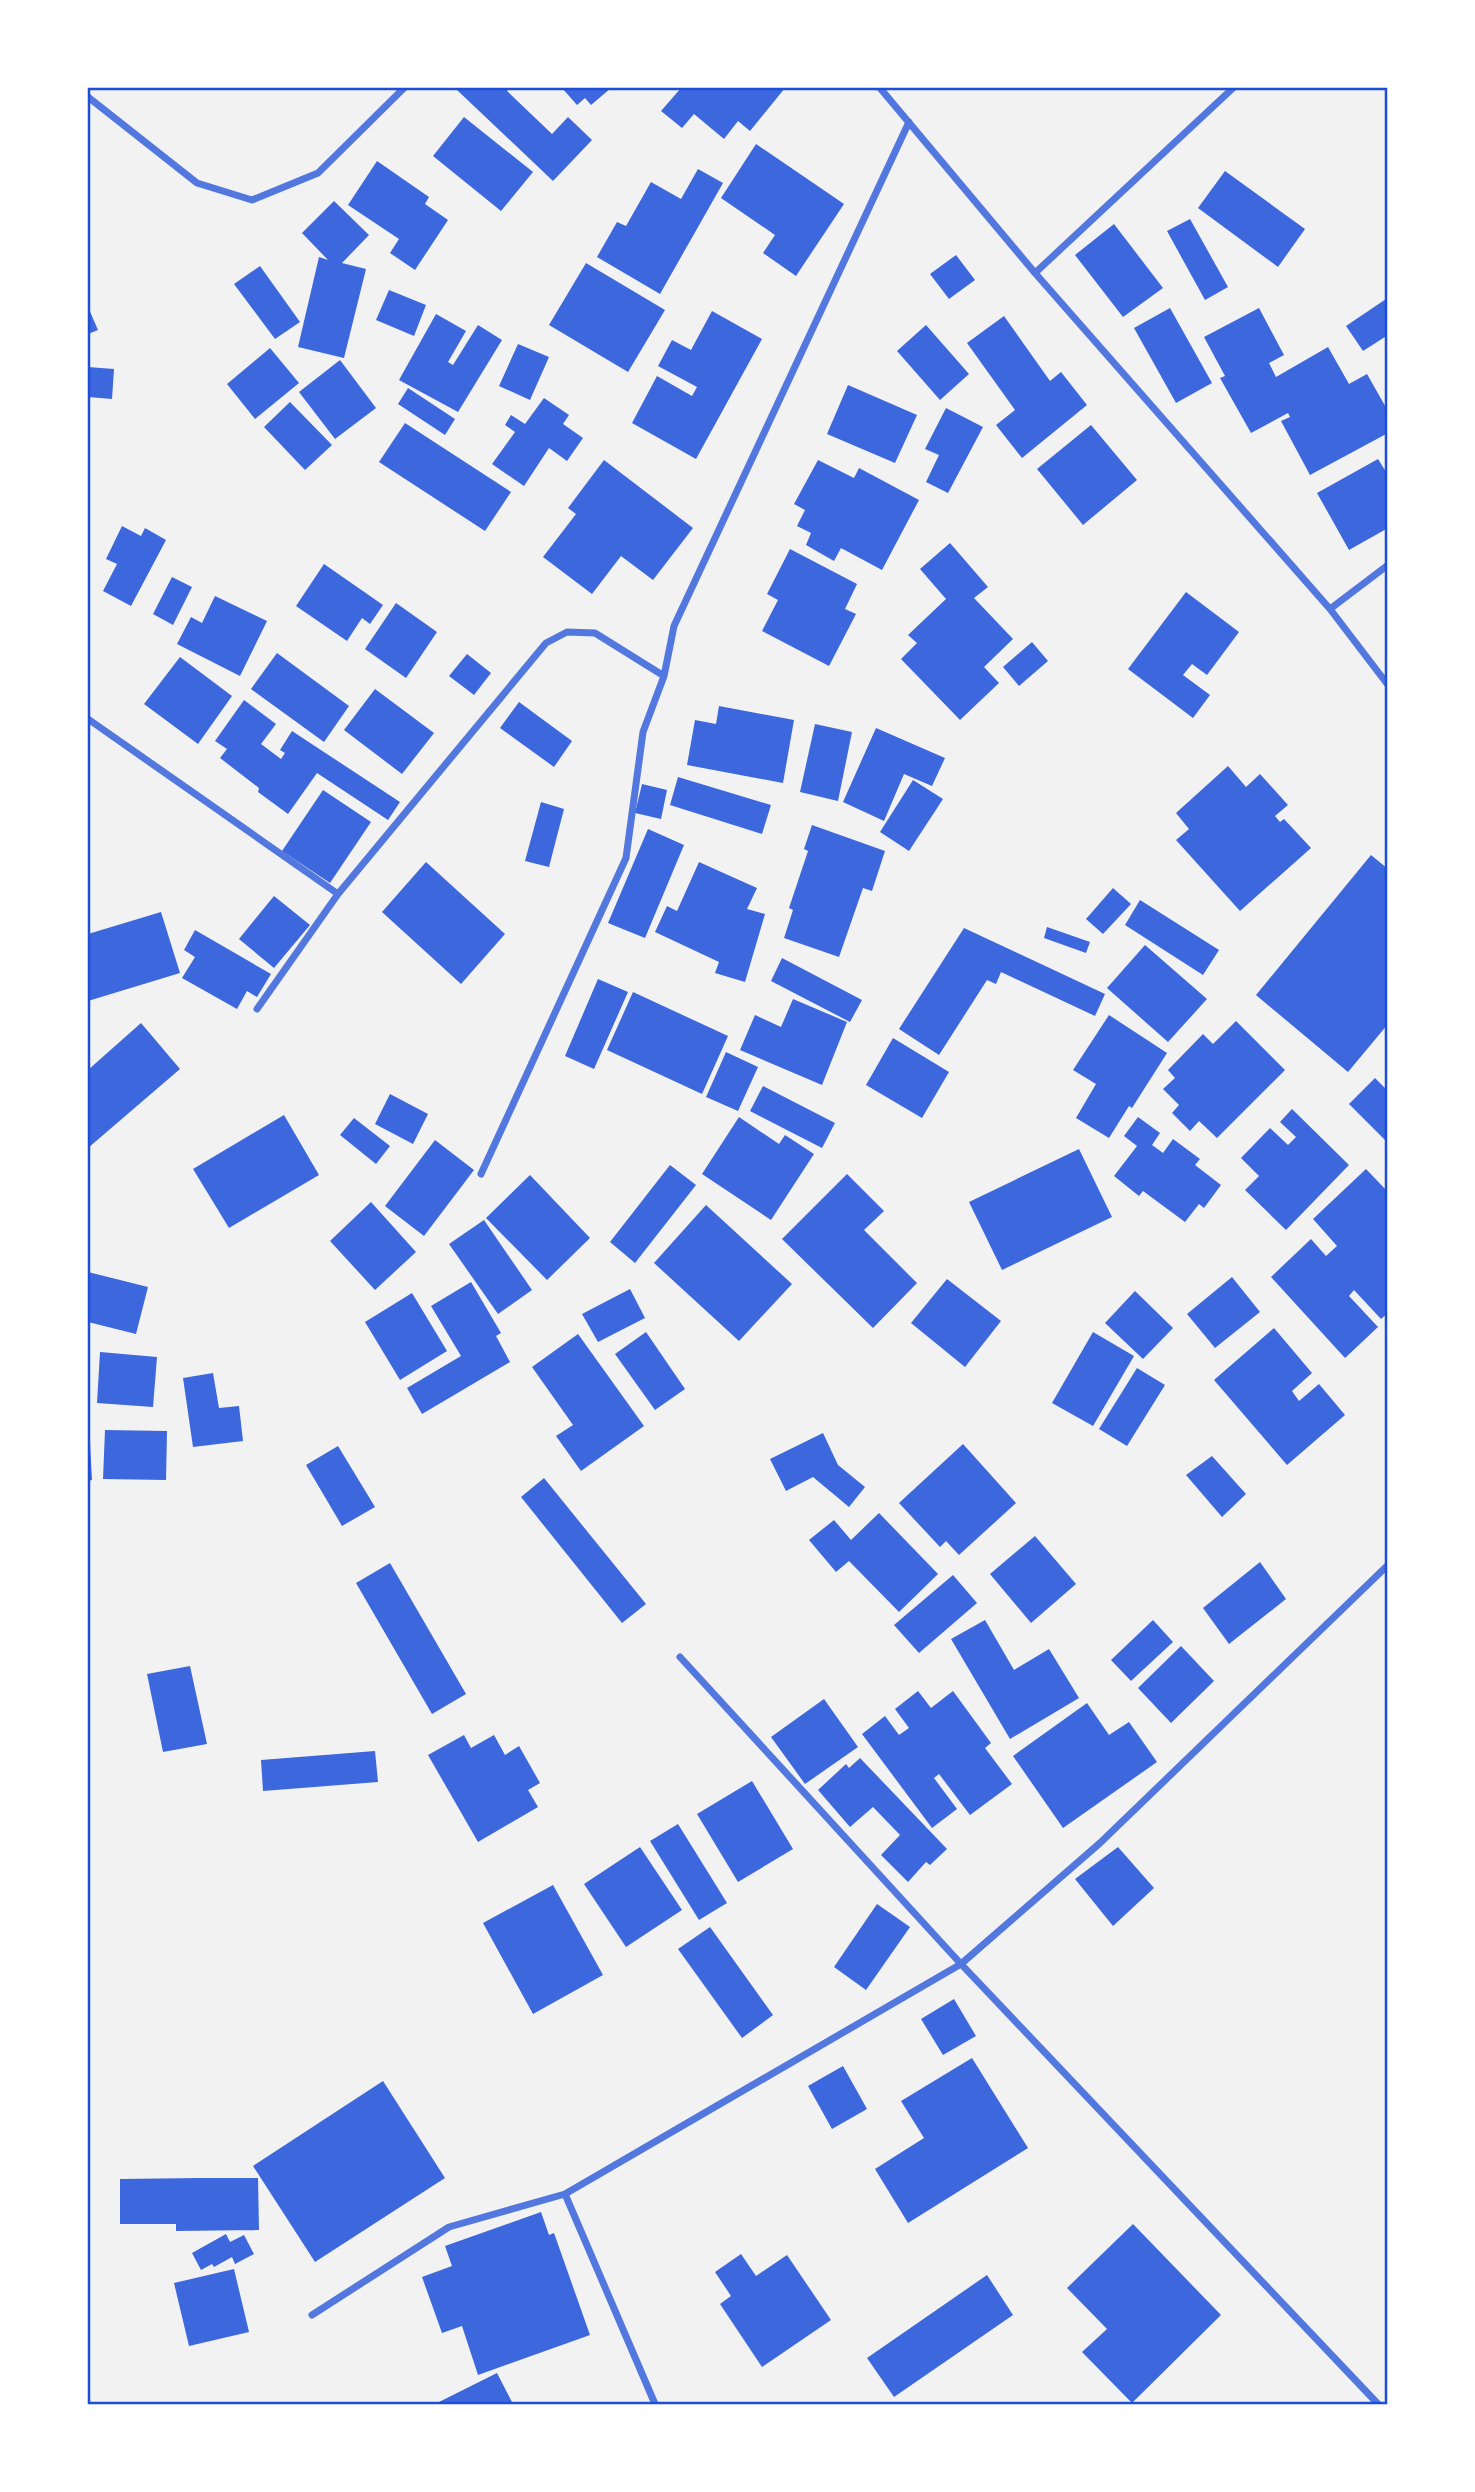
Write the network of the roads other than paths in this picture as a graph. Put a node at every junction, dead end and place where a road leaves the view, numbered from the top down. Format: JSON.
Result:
{"nodes":[{"id":1,"x":404,"y":88,"type":"edge"},
{"id":2,"x":880,"y":88,"type":"edge"},
{"id":3,"x":1233,"y":88,"type":"edge"},
{"id":4,"x":88,"y":97,"type":"edge"},
{"id":5,"x":909,"y":122,"type":"junction"},
{"id":6,"x":1035,"y":273,"type":"junction"},
{"id":7,"x":1388,"y":565,"type":"edge"},
{"id":8,"x":1330,"y":608,"type":"junction"},
{"id":9,"x":664,"y":676,"type":"junction"},
{"id":10,"x":1388,"y":685,"type":"edge"},
{"id":11,"x":88,"y":719,"type":"edge"},
{"id":12,"x":338,"y":894,"type":"junction"},
{"id":13,"x":257,"y":1009,"type":"dead end"},
{"id":14,"x":481,"y":1174,"type":"dead end"},
{"id":15,"x":1388,"y":1566,"type":"edge"},
{"id":16,"x":680,"y":1657,"type":"dead end"},
{"id":17,"x":961,"y":1964,"type":"junction"},
{"id":18,"x":565,"y":2194,"type":"junction"},
{"id":19,"x":312,"y":2315,"type":"dead end"},
{"id":20,"x":655,"y":2404,"type":"edge"},
{"id":21,"x":1378,"y":2404,"type":"edge"}],
"edges":[{"from":1,"to":4,"type":"street"},
{"from":2,"to":5,"type":"street"},
{"from":3,"to":6,"type":"street"},
{"from":5,"to":6,"type":"street"},
{"from":5,"to":9,"type":"street"},
{"from":6,"to":8,"type":"street"},
{"from":7,"to":8,"type":"street"},
{"from":8,"to":10,"type":"street"},
{"from":9,"to":12,"type":"street"},
{"from":9,"to":14,"type":"street"},
{"from":11,"to":12,"type":"street"},
{"from":12,"to":13,"type":"street"},
{"from":15,"to":17,"type":"street"},
{"from":16,"to":17,"type":"street"},
{"from":17,"to":18,"type":"street"},
{"from":17,"to":21,"type":"street"},
{"from":18,"to":19,"type":"street"},
{"from":18,"to":20,"type":"street"}]}
